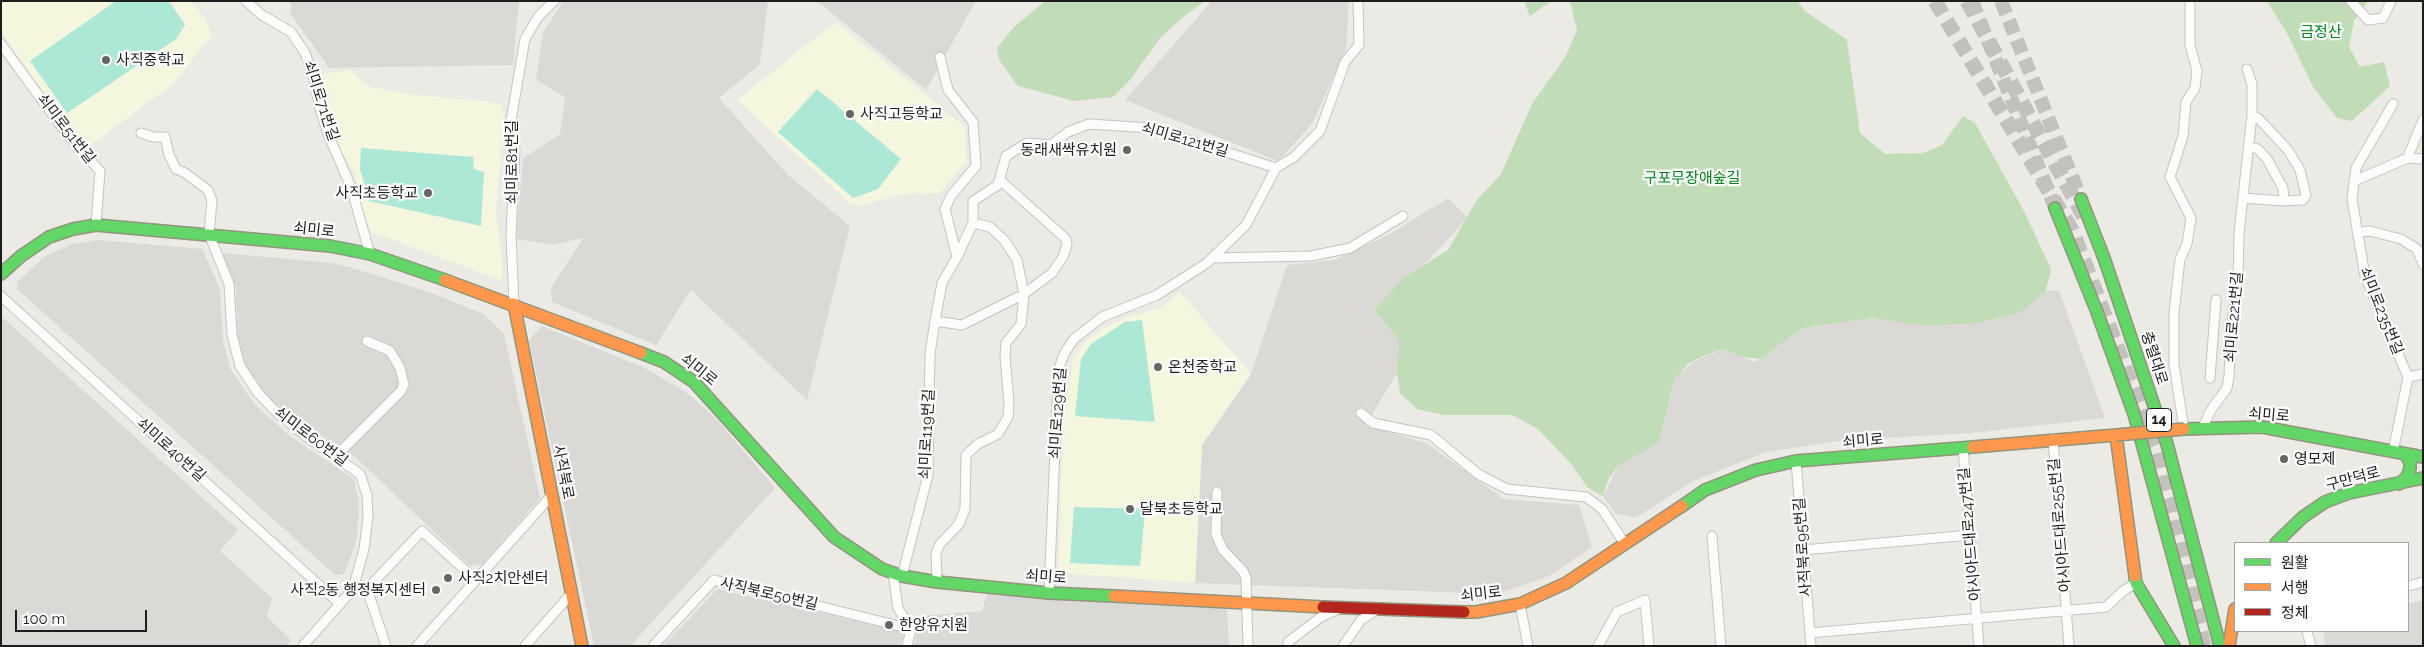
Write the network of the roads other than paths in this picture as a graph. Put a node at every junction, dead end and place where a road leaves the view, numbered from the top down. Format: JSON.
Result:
{"nodes":[{"id":1,"x":246,"y":1,"type":"edge"},
{"id":2,"x":554,"y":1,"type":"edge"},
{"id":3,"x":1358,"y":1,"type":"edge"},
{"id":4,"x":2351,"y":1,"type":"edge"},
{"id":5,"x":2391,"y":1,"type":"edge"},
{"id":6,"x":2190,"y":4,"type":"dead end"},
{"id":7,"x":1,"y":44,"type":"edge"},
{"id":8,"x":940,"y":57,"type":"dead end"},
{"id":9,"x":2247,"y":69,"type":"dead end"},
{"id":10,"x":2392,"y":104,"type":"dead end"},
{"id":11,"x":2252,"y":115,"type":"junction"},
{"id":12,"x":2423,"y":120,"type":"edge"},
{"id":13,"x":140,"y":134,"type":"dead end"},
{"id":14,"x":2250,"y":148,"type":"junction"},
{"id":15,"x":2407,"y":159,"type":"junction"},
{"id":16,"x":2423,"y":160,"type":"edge"},
{"id":17,"x":1276,"y":168,"type":"junction"},
{"id":18,"x":1000,"y":180,"type":"junction"},
{"id":19,"x":2354,"y":181,"type":"junction"},
{"id":20,"x":2243,"y":198,"type":"junction"},
{"id":21,"x":2081,"y":199,"type":"tunnel mouth"},
{"id":22,"x":2284,"y":201,"type":"junction"},
{"id":23,"x":2055,"y":208,"type":"tunnel mouth"},
{"id":24,"x":1403,"y":216,"type":"dead end"},
{"id":25,"x":973,"y":223,"type":"junction"},
{"id":26,"x":96,"y":225,"type":"junction"},
{"id":27,"x":2357,"y":232,"type":"junction"},
{"id":28,"x":209,"y":234,"type":"junction"},
{"id":29,"x":370,"y":254,"type":"junction"},
{"id":30,"x":957,"y":257,"type":"junction"},
{"id":31,"x":1214,"y":258,"type":"junction"},
{"id":32,"x":2423,"y":264,"type":"edge"},
{"id":33,"x":1,"y":274,"type":"edge"},
{"id":34,"x":1,"y":296,"type":"edge"},
{"id":35,"x":1023,"y":296,"type":"junction"},
{"id":36,"x":2216,"y":300,"type":"dead end"},
{"id":37,"x":514,"y":304,"type":"junction"},
{"id":38,"x":935,"y":321,"type":"junction"},
{"id":39,"x":2214,"y":331,"type":"junction"},
{"id":40,"x":2231,"y":331,"type":"junction"},
{"id":41,"x":367,"y":341,"type":"dead end"},
{"id":42,"x":2423,"y":374,"type":"edge"},
{"id":43,"x":2408,"y":377,"type":"junction"},
{"id":44,"x":2210,"y":378,"type":"dead end"},
{"id":45,"x":1361,"y":413,"type":"dead end"},
{"id":46,"x":2184,"y":429,"type":"junction"},
{"id":47,"x":2202,"y":429,"type":"junction"},
{"id":48,"x":2116,"y":434,"type":"junction"},
{"id":49,"x":2053,"y":439,"type":"junction"},
{"id":50,"x":1963,"y":448,"type":"junction"},
{"id":51,"x":2393,"y":452,"type":"junction"},
{"id":52,"x":2417,"y":455,"type":"edge"},
{"id":53,"x":336,"y":456,"type":"junction"},
{"id":54,"x":1796,"y":461,"type":"junction"},
{"id":55,"x":2423,"y":478,"type":"edge"},
{"id":56,"x":2399,"y":484,"type":"junction"},
{"id":57,"x":1217,"y":492,"type":"dead end"},
{"id":58,"x":552,"y":495,"type":"junction"},
{"id":59,"x":1970,"y":535,"type":"junction"},
{"id":60,"x":1712,"y":536,"type":"dead end"},
{"id":61,"x":2277,"y":542,"type":"edge"},
{"id":62,"x":1624,"y":544,"type":"junction"},
{"id":63,"x":1803,"y":550,"type":"junction"},
{"id":64,"x":898,"y":574,"type":"junction"},
{"id":65,"x":476,"y":580,"type":"junction"},
{"id":66,"x":937,"y":582,"type":"junction"},
{"id":67,"x":2423,"y":582,"type":"edge"},
{"id":68,"x":2136,"y":583,"type":"junction"},
{"id":69,"x":2409,"y":586,"type":"edge"},
{"id":70,"x":353,"y":589,"type":"junction"},
{"id":71,"x":367,"y":589,"type":"junction"},
{"id":72,"x":1049,"y":593,"type":"junction"},
{"id":73,"x":571,"y":594,"type":"junction"},
{"id":74,"x":340,"y":604,"type":"junction"},
{"id":75,"x":1246,"y":604,"type":"junction"},
{"id":76,"x":1520,"y":604,"type":"junction"},
{"id":77,"x":1340,"y":608,"type":"junction"},
{"id":78,"x":1378,"y":609,"type":"junction"},
{"id":79,"x":2067,"y":611,"type":"junction"},
{"id":80,"x":2234,"y":615,"type":"edge"},
{"id":81,"x":1977,"y":620,"type":"junction"},
{"id":82,"x":911,"y":629,"type":"junction"},
{"id":83,"x":2307,"y":632,"type":"edge"},
{"id":84,"x":1810,"y":633,"type":"junction"},
{"id":85,"x":303,"y":646,"type":"edge"},
{"id":86,"x":386,"y":646,"type":"edge"},
{"id":87,"x":417,"y":646,"type":"edge"},
{"id":88,"x":525,"y":646,"type":"edge"},
{"id":89,"x":582,"y":646,"type":"edge"},
{"id":90,"x":653,"y":646,"type":"edge"},
{"id":91,"x":907,"y":646,"type":"edge"},
{"id":92,"x":1248,"y":646,"type":"edge"},
{"id":93,"x":1288,"y":646,"type":"edge"},
{"id":94,"x":1343,"y":646,"type":"edge"},
{"id":95,"x":1528,"y":646,"type":"edge"},
{"id":96,"x":1598,"y":646,"type":"edge"},
{"id":97,"x":1649,"y":646,"type":"edge"},
{"id":98,"x":1721,"y":646,"type":"edge"},
{"id":99,"x":1811,"y":646,"type":"edge"},
{"id":100,"x":1979,"y":646,"type":"edge"},
{"id":101,"x":2070,"y":646,"type":"edge"},
{"id":102,"x":2174,"y":646,"type":"edge"},
{"id":103,"x":2197,"y":646,"type":"edge"},
{"id":104,"x":2220,"y":646,"type":"edge"},
{"id":105,"x":2229,"y":646,"type":"edge"},
{"id":106,"x":2311,"y":646,"type":"edge"}],
"edges":[{"from":1,"to":29,"type":"street","name":"쇠미로71번길"},
{"from":2,"to":37,"type":"street","name":"쇠미로81번길"},
{"from":3,"to":17,"type":"street","name":"쇠미로129번길"},
{"from":4,"to":5,"type":"street"},
{"from":6,"to":46,"type":"street"},
{"from":7,"to":26,"type":"street","name":"쇠미로51번길"},
{"from":8,"to":30,"type":"street"},
{"from":9,"to":11,"type":"street","name":"쇠미로221번길"},
{"from":10,"to":19,"type":"street","name":"쇠미로235번길"},
{"from":11,"to":14,"type":"street","name":"쇠미로221번길"},
{"from":11,"to":22,"type":"street"},
{"from":12,"to":15,"type":"street"},
{"from":13,"to":28,"type":"street"},
{"from":14,"to":20,"type":"street","name":"쇠미로221번길"},
{"from":14,"to":22,"type":"street"},
{"from":15,"to":16,"type":"street"},
{"from":15,"to":19,"type":"street"},
{"from":17,"to":18,"type":"street","name":"쇠미로121번길"},
{"from":17,"to":31,"type":"street","name":"쇠미로129번길"},
{"from":18,"to":25,"type":"street"},
{"from":18,"to":35,"type":"street"},
{"from":19,"to":27,"type":"street","name":"쇠미로235번길"},
{"from":20,"to":22,"type":"street"},
{"from":20,"to":40,"type":"street","name":"쇠미로221번길"},
{"from":21,"to":104,"type":"main road","name":"충렬대로","number":"14"},
{"from":23,"to":103,"type":"main road"},
{"from":24,"to":31,"type":"street"},
{"from":25,"to":30,"type":"street","name":"쇠미로119번길"},
{"from":25,"to":35,"type":"street"},
{"from":26,"to":28,"type":"main road","name":"쇠미로"},
{"from":26,"to":33,"type":"main road","name":"쇠미로"},
{"from":27,"to":32,"type":"street"},
{"from":27,"to":43,"type":"street","name":"쇠미로235번길"},
{"from":28,"to":29,"type":"main road","name":"쇠미로"},
{"from":28,"to":53,"type":"street","name":"쇠미로60번길"},
{"from":29,"to":37,"type":"main road","name":"쇠미로"},
{"from":30,"to":38,"type":"street","name":"쇠미로119번길"},
{"from":31,"to":72,"type":"street","name":"쇠미로129번길"},
{"from":34,"to":74,"type":"street","name":"쇠미로40번길"},
{"from":35,"to":38,"type":"street"},
{"from":35,"to":66,"type":"street"},
{"from":36,"to":39,"type":"street"},
{"from":37,"to":58,"type":"main road","name":"사직북로"},
{"from":37,"to":64,"type":"main road","name":"쇠미로"},
{"from":38,"to":64,"type":"street","name":"쇠미로119번길"},
{"from":39,"to":40,"type":"street"},
{"from":39,"to":44,"type":"street"},
{"from":40,"to":47,"type":"street","name":"쇠미로221번길"},
{"from":41,"to":53,"type":"street"},
{"from":42,"to":43,"type":"street"},
{"from":43,"to":51,"type":"street"},
{"from":45,"to":62,"type":"street"},
{"from":46,"to":47,"type":"main road","name":"쇠미로"},
{"from":46,"to":48,"type":"main road","name":"쇠미로","bridge":true},
{"from":47,"to":51,"type":"main road","name":"쇠미로"},
{"from":48,"to":49,"type":"main road","name":"쇠미로"},
{"from":48,"to":68,"type":"main road"},
{"from":49,"to":50,"type":"main road","name":"쇠미로"},
{"from":49,"to":79,"type":"street","name":"아시아드대로255번길"},
{"from":50,"to":54,"type":"main road","name":"쇠미로"},
{"from":50,"to":59,"type":"street","name":"아시아드대로247번길"},
{"from":51,"to":52,"type":"main road","name":"쇠미로"},
{"from":52,"to":56,"type":"main road"},
{"from":53,"to":70,"type":"street","name":"쇠미로60번길"},
{"from":54,"to":62,"type":"main road","name":"쇠미로"},
{"from":54,"to":63,"type":"street","name":"사직북로95번길"},
{"from":55,"to":56,"type":"main road","name":"구만덕로"},
{"from":56,"to":61,"type":"main road","name":"구만덕로"},
{"from":57,"to":75,"type":"street"},
{"from":58,"to":65,"type":"street"},
{"from":58,"to":73,"type":"main road","name":"사직북로"},
{"from":59,"to":63,"type":"street"},
{"from":59,"to":81,"type":"street","name":"아시아드대로247번길"},
{"from":60,"to":98,"type":"street"},
{"from":62,"to":76,"type":"main road","name":"쇠미로"},
{"from":63,"to":84,"type":"street","name":"사직북로95번길"},
{"from":64,"to":66,"type":"main road","name":"쇠미로"},
{"from":64,"to":82,"type":"street"},
{"from":65,"to":71,"type":"street"},
{"from":65,"to":87,"type":"street"},
{"from":66,"to":72,"type":"main road","name":"쇠미로"},
{"from":67,"to":69,"type":"street"},
{"from":68,"to":79,"type":"street","name":"아시아드대로255번길"},
{"from":68,"to":102,"type":"main road"},
{"from":70,"to":71,"type":"street"},
{"from":70,"to":74,"type":"street"},
{"from":71,"to":86,"type":"street"},
{"from":72,"to":75,"type":"main road","name":"쇠미로"},
{"from":73,"to":88,"type":"street"},
{"from":73,"to":89,"type":"main road","name":"사직북로"},
{"from":74,"to":85,"type":"street"},
{"from":75,"to":77,"type":"main road","name":"쇠미로"},
{"from":75,"to":92,"type":"street"},
{"from":76,"to":78,"type":"main road","name":"쇠미로"},
{"from":76,"to":95,"type":"street"},
{"from":77,"to":78,"type":"main road","name":"쇠미로"},
{"from":77,"to":93,"type":"street","name":"쇠미로"},
{"from":78,"to":94,"type":"street"},
{"from":79,"to":81,"type":"street","name":"아시아드대로247번길"},
{"from":79,"to":101,"type":"street","name":"아시아드대로255번길"},
{"from":80,"to":105,"type":"main road"},
{"from":81,"to":84,"type":"street"},
{"from":81,"to":100,"type":"street","name":"아시아드대로247번길"},
{"from":82,"to":90,"type":"street","name":"사직북로50번길"},
{"from":82,"to":91,"type":"street"},
{"from":83,"to":106,"type":"street"},
{"from":84,"to":99,"type":"street","name":"사직북로95번길"},
{"from":96,"to":97,"type":"street"}]}
